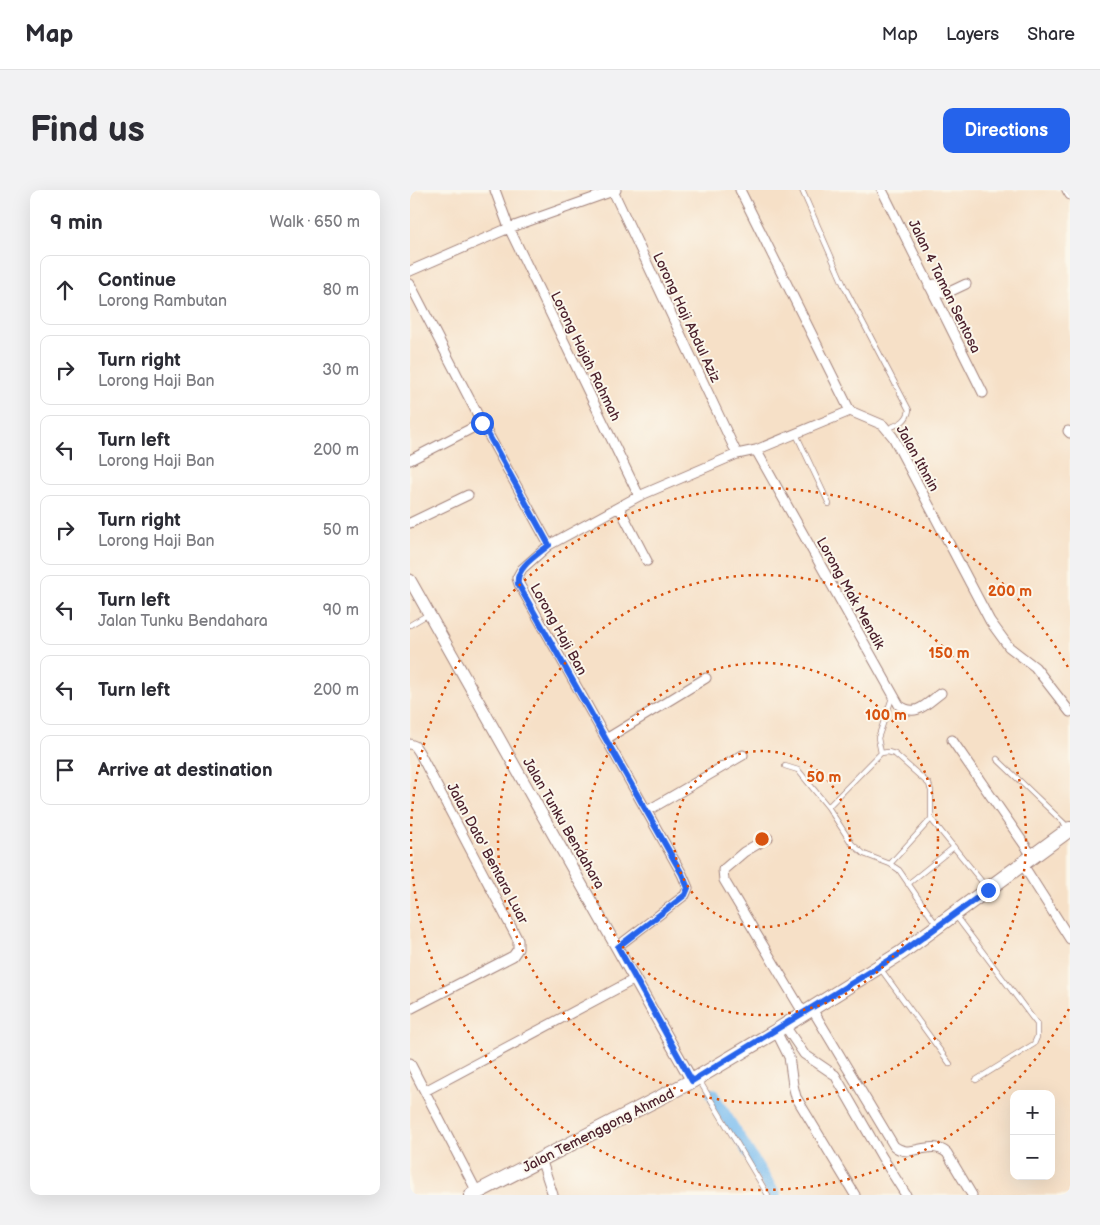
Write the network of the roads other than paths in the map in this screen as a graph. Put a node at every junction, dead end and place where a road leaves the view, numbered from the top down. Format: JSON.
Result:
{"nodes":[{"id":1,"x":495,"y":190,"type":"edge"},
{"id":2,"x":614,"y":190,"type":"edge"},
{"id":3,"x":740,"y":190,"type":"edge"},
{"id":4,"x":802,"y":190,"type":"edge"},
{"id":5,"x":882,"y":190,"type":"edge"},
{"id":6,"x":1067,"y":190,"type":"edge"},
{"id":7,"x":1070,"y":194,"type":"edge"},
{"id":8,"x":509,"y":228,"type":"junction"},
{"id":9,"x":410,"y":271,"type":"edge"},
{"id":10,"x":410,"y":284,"type":"edge"},
{"id":11,"x":966,"y":284,"type":"dead end"},
{"id":12,"x":929,"y":286,"type":"junction"},
{"id":13,"x":983,"y":393,"type":"dead end"},
{"id":14,"x":850,"y":411,"type":"junction"},
{"id":15,"x":482,"y":423,"type":"junction"},
{"id":16,"x":887,"y":429,"type":"junction"},
{"id":17,"x":796,"y":434,"type":"junction"},
{"id":18,"x":756,"y":450,"type":"junction"},
{"id":19,"x":737,"y":454,"type":"junction"},
{"id":20,"x":410,"y":460,"type":"edge"},
{"id":21,"x":468,"y":495,"type":"dead end"},
{"id":22,"x":639,"y":496,"type":"junction"},
{"id":23,"x":829,"y":504,"type":"dead end"},
{"id":24,"x":619,"y":507,"type":"junction"},
{"id":25,"x":410,"y":523,"type":"edge"},
{"id":26,"x":549,"y":545,"type":"junction"},
{"id":27,"x":647,"y":561,"type":"dead end"},
{"id":28,"x":410,"y":580,"type":"edge"},
{"id":29,"x":428,"y":614,"type":"junction"},
{"id":30,"x":410,"y":625,"type":"edge"},
{"id":31,"x":706,"y":678,"type":"dead end"},
{"id":32,"x":941,"y":693,"type":"dead end"},
{"id":33,"x":893,"y":695,"type":"junction"},
{"id":34,"x":1070,"y":712,"type":"edge"},
{"id":35,"x":606,"y":739,"type":"junction"},
{"id":36,"x":952,"y":740,"type":"dead end"},
{"id":37,"x":410,"y":744,"type":"edge"},
{"id":38,"x":881,"y":753,"type":"junction"},
{"id":39,"x":742,"y":755,"type":"dead end"},
{"id":40,"x":997,"y":759,"type":"dead end"},
{"id":41,"x":785,"y":766,"type":"dead end"},
{"id":42,"x":828,"y":807,"type":"junction"},
{"id":43,"x":647,"y":812,"type":"junction"},
{"id":44,"x":931,"y":819,"type":"junction"},
{"id":45,"x":1070,"y":829,"type":"edge"},
{"id":46,"x":768,"y":838,"type":"dead end"},
{"id":47,"x":954,"y":847,"type":"junction"},
{"id":48,"x":1028,"y":861,"type":"junction"},
{"id":49,"x":890,"y":864,"type":"junction"},
{"id":50,"x":908,"y":884,"type":"junction"},
{"id":51,"x":988,"y":890,"type":"junction"},
{"id":52,"x":954,"y":914,"type":"junction"},
{"id":53,"x":938,"y":926,"type":"junction"},
{"id":54,"x":1070,"y":939,"type":"edge"},
{"id":55,"x":618,"y":947,"type":"junction"},
{"id":56,"x":879,"y":966,"type":"junction"},
{"id":57,"x":635,"y":979,"type":"junction"},
{"id":58,"x":410,"y":1009,"type":"edge"},
{"id":59,"x":808,"y":1011,"type":"junction"},
{"id":60,"x":780,"y":1028,"type":"junction"},
{"id":61,"x":410,"y":1063,"type":"edge"},
{"id":62,"x":950,"y":1064,"type":"dead end"},
{"id":63,"x":695,"y":1080,"type":"junction"},
{"id":64,"x":976,"y":1080,"type":"dead end"},
{"id":65,"x":425,"y":1092,"type":"junction"},
{"id":66,"x":541,"y":1159,"type":"junction"},
{"id":67,"x":476,"y":1194,"type":"edge"},
{"id":68,"x":553,"y":1195,"type":"edge"},
{"id":69,"x":768,"y":1195,"type":"edge"},
{"id":70,"x":855,"y":1195,"type":"edge"},
{"id":71,"x":906,"y":1195,"type":"edge"},
{"id":72,"x":972,"y":1195,"type":"edge"}],
"edges":[{"from":1,"to":8,"type":"street","name":"Lorong Hajah Rahmah"},
{"from":2,"to":8,"type":"street"},
{"from":2,"to":19,"type":"street","name":"Lorong Haji Abdul Aziz"},
{"from":3,"to":14,"type":"street"},
{"from":4,"to":16,"type":"lane"},
{"from":5,"to":12,"type":"street","name":"Jalan 4 Taman Sentosa"},
{"from":6,"to":7,"type":"street"},
{"from":8,"to":9,"type":"street"},
{"from":8,"to":22,"type":"street","name":"Lorong Hajah Rahmah"},
{"from":10,"to":15,"type":"street"},
{"from":11,"to":12,"type":"street"},
{"from":12,"to":13,"type":"street","name":"Jalan 4 Taman Sentosa"},
{"from":14,"to":16,"type":"street","name":"Jalan Ithnin"},
{"from":14,"to":17,"type":"street","name":"Lorong Haji Ban"},
{"from":15,"to":20,"type":"street"},
{"from":15,"to":26,"type":"street"},
{"from":16,"to":34,"type":"street","name":"Jalan Ithnin"},
{"from":17,"to":18,"type":"street","name":"Lorong Haji Ban"},
{"from":17,"to":23,"type":"lane"},
{"from":18,"to":19,"type":"street","name":"Lorong Haji Ban"},
{"from":18,"to":33,"type":"street","name":"Lorong Mak Mendik"},
{"from":19,"to":22,"type":"street","name":"Lorong Haji Ban"},
{"from":21,"to":25,"type":"street"},
{"from":22,"to":24,"type":"street","name":"Lorong Haji Ban"},
{"from":24,"to":26,"type":"street","name":"Lorong Haji Ban"},
{"from":24,"to":27,"type":"street"},
{"from":26,"to":35,"type":"street","name":"Lorong Haji Ban"},
{"from":28,"to":29,"type":"street","name":"Jalan Tunku Bendahara"},
{"from":29,"to":30,"type":"lane"},
{"from":29,"to":55,"type":"street","name":"Jalan Tunku Bendahara"},
{"from":31,"to":35,"type":"street"},
{"from":32,"to":33,"type":"street","name":"Lorong Mak Mendik"},
{"from":33,"to":38,"type":"lane"},
{"from":35,"to":43,"type":"street","name":"Lorong Haji Ban"},
{"from":36,"to":48,"type":"street"},
{"from":37,"to":58,"type":"street","name":"Jalan Dato' Bentara Luar"},
{"from":38,"to":42,"type":"lane"},
{"from":38,"to":44,"type":"lane"},
{"from":39,"to":43,"type":"street"},
{"from":40,"to":45,"type":"lane"},
{"from":41,"to":42,"type":"lane"},
{"from":42,"to":49,"type":"lane"},
{"from":43,"to":55,"type":"street","name":"Lorong Haji Ban"},
{"from":44,"to":47,"type":"lane"},
{"from":44,"to":49,"type":"lane"},
{"from":45,"to":48,"type":"main road","name":"Jalan Temenggong Ahmad"},
{"from":46,"to":59,"type":"street"},
{"from":47,"to":50,"type":"lane"},
{"from":47,"to":51,"type":"lane"},
{"from":48,"to":51,"type":"main road","name":"Jalan Temenggong Ahmad"},
{"from":48,"to":54,"type":"street"},
{"from":49,"to":50,"type":"lane"},
{"from":50,"to":53,"type":"lane"},
{"from":51,"to":52,"type":"main road","name":"Jalan Temenggong Ahmad"},
{"from":52,"to":53,"type":"main road","name":"Jalan Temenggong Ahmad"},
{"from":52,"to":64,"type":"lane"},
{"from":53,"to":56,"type":"main road","name":"Jalan Temenggong Ahmad"},
{"from":55,"to":57,"type":"street","name":"Jalan Tunku Bendahara"},
{"from":56,"to":59,"type":"main road","name":"Jalan Temenggong Ahmad"},
{"from":56,"to":62,"type":"lane"},
{"from":57,"to":63,"type":"street","name":"Jalan Tunku Bendahara"},
{"from":57,"to":65,"type":"street"},
{"from":59,"to":60,"type":"main road","name":"Jalan Temenggong Ahmad"},
{"from":59,"to":72,"type":"street"},
{"from":60,"to":63,"type":"main road","name":"Jalan Temenggong Ahmad"},
{"from":60,"to":70,"type":"street"},
{"from":60,"to":71,"type":"street"},
{"from":61,"to":65,"type":"street"},
{"from":63,"to":66,"type":"main road","name":"Jalan Temenggong Ahmad"},
{"from":63,"to":69,"type":"lane"},
{"from":65,"to":67,"type":"street"},
{"from":66,"to":67,"type":"main road","name":"Jalan Temenggong Ahmad"},
{"from":66,"to":68,"type":"street"}]}
